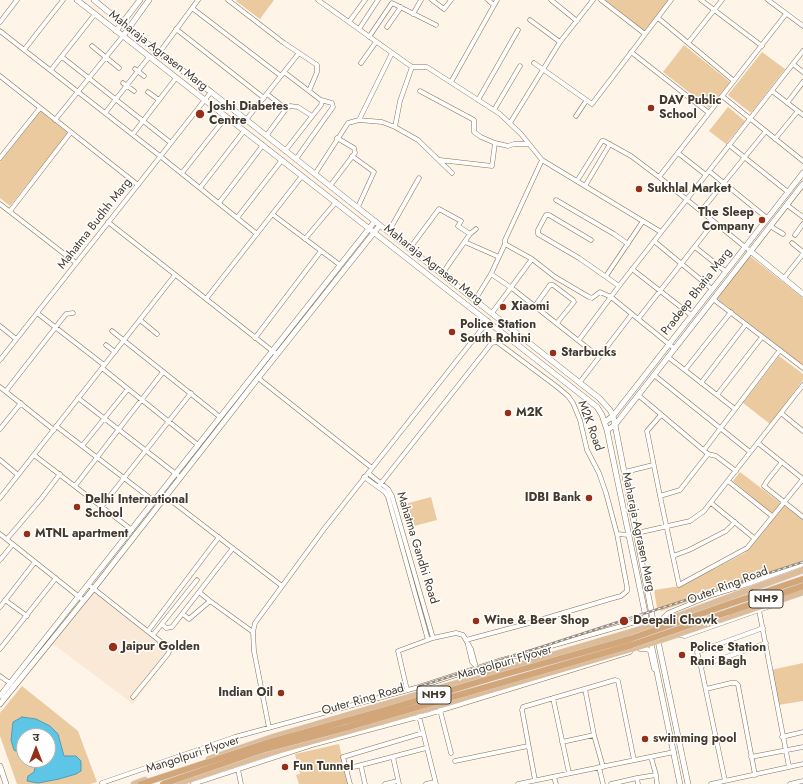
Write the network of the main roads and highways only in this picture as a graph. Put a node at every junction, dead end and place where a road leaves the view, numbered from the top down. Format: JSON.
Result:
{"nodes":[{"id":1,"x":803,"y":570,"type":"edge"},
{"id":2,"x":803,"y":579,"type":"edge"},
{"id":3,"x":803,"y":586,"type":"edge"},
{"id":4,"x":803,"y":593,"type":"edge"},
{"id":5,"x":690,"y":612,"type":"junction"},
{"id":6,"x":696,"y":628,"type":"junction"},
{"id":7,"x":570,"y":651,"type":"junction"},
{"id":8,"x":574,"y":666,"type":"junction"},
{"id":9,"x":134,"y":784,"type":"edge"},
{"id":10,"x":141,"y":784,"type":"edge"},
{"id":11,"x":163,"y":784,"type":"edge"},
{"id":12,"x":176,"y":784,"type":"edge"}],
"edges":[{"from":1,"to":5,"type":"main road","name":"Outer Ring Road"},
{"from":2,"to":10,"type":"highway","name":"Mangolpuri Flyover","number":"NH9","bridge":true},
{"from":3,"to":11,"type":"highway","name":"Mangolpuri Flyover","number":"NH9","bridge":true},
{"from":4,"to":6,"type":"main road"},
{"from":5,"to":6,"type":"main road"},
{"from":5,"to":7,"type":"main road","name":"Outer Ring Road"},
{"from":6,"to":8,"type":"main road"},
{"from":7,"to":8,"type":"main road"},
{"from":7,"to":9,"type":"main road","name":"Outer Ring Road"},
{"from":8,"to":12,"type":"main road"}]}
